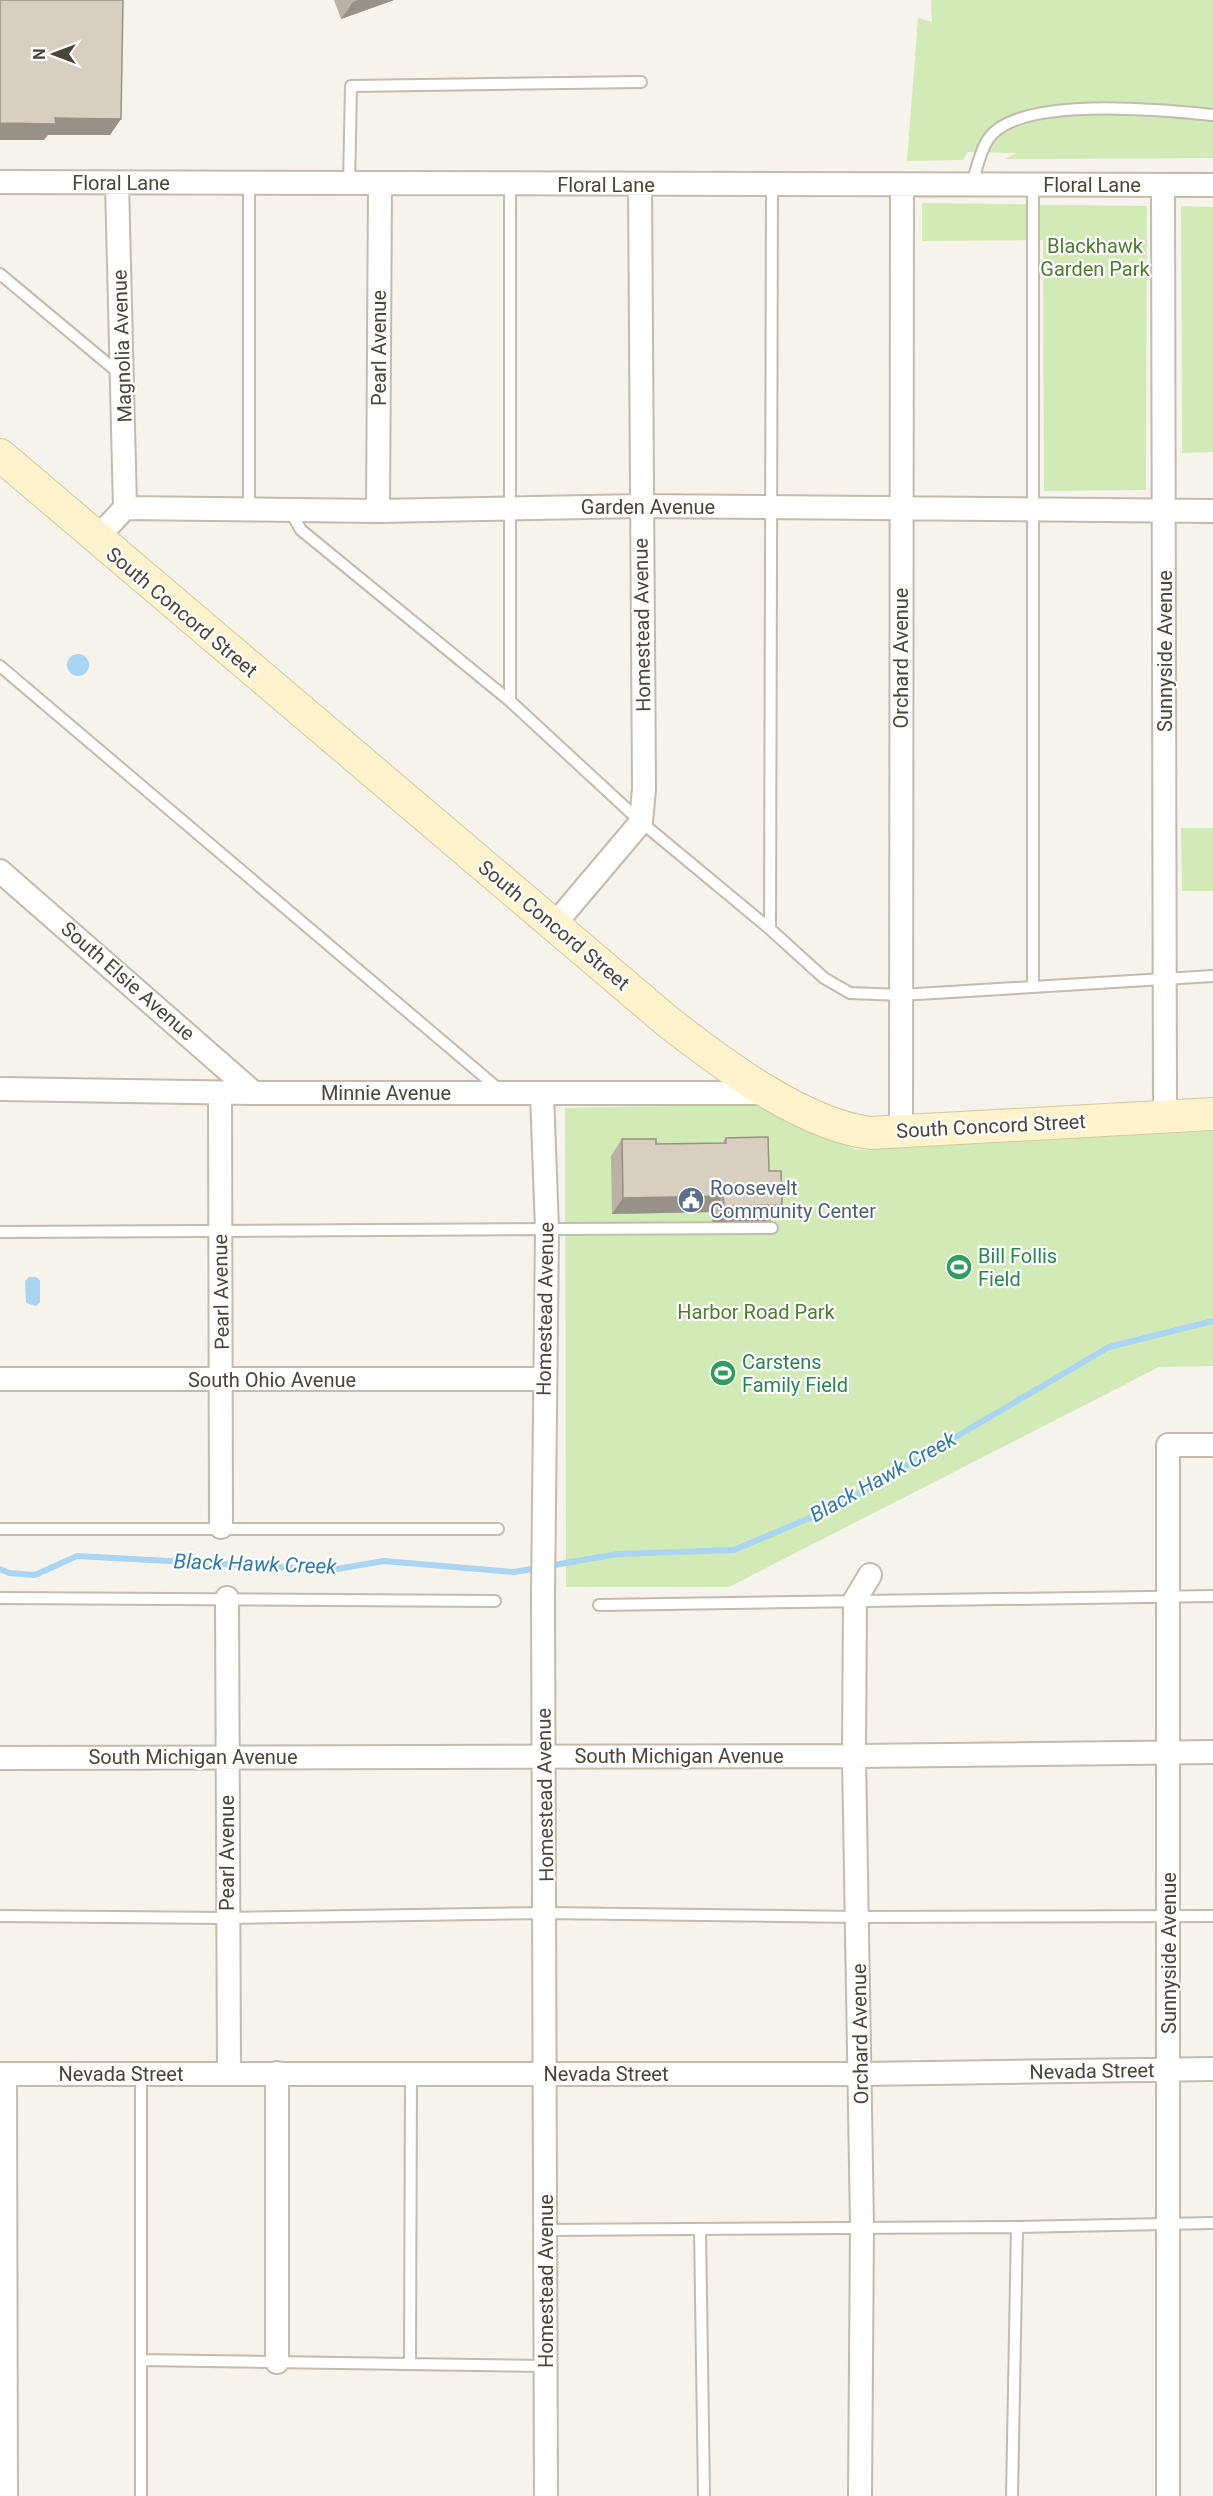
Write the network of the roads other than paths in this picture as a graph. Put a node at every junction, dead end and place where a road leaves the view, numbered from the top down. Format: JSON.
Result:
{"nodes":[{"id":1,"x":641,"y":82,"type":"dead end"},
{"id":2,"x":1213,"y":115,"type":"edge"},
{"id":3,"x":0,"y":182,"type":"edge"},
{"id":4,"x":117,"y":183,"type":"junction"},
{"id":5,"x":249,"y":183,"type":"junction"},
{"id":6,"x":349,"y":184,"type":"junction"},
{"id":7,"x":510,"y":184,"type":"junction"},
{"id":8,"x":640,"y":184,"type":"junction"},
{"id":9,"x":380,"y":185,"type":"junction"},
{"id":10,"x":772,"y":185,"type":"junction"},
{"id":11,"x":902,"y":185,"type":"junction"},
{"id":12,"x":971,"y":185,"type":"junction"},
{"id":13,"x":1033,"y":185,"type":"junction"},
{"id":14,"x":1213,"y":185,"type":"edge"},
{"id":15,"x":1163,"y":186,"type":"junction"},
{"id":16,"x":0,"y":274,"type":"edge"},
{"id":17,"x":124,"y":377,"type":"junction"},
{"id":18,"x":0,"y":455,"type":"edge"},
{"id":19,"x":640,"y":506,"type":"junction"},
{"id":20,"x":509,"y":507,"type":"junction"},
{"id":21,"x":125,"y":508,"type":"junction"},
{"id":22,"x":249,"y":508,"type":"junction"},
{"id":23,"x":288,"y":508,"type":"junction"},
{"id":24,"x":772,"y":508,"type":"junction"},
{"id":25,"x":902,"y":509,"type":"junction"},
{"id":26,"x":1034,"y":510,"type":"junction"},
{"id":27,"x":378,"y":511,"type":"junction"},
{"id":28,"x":1165,"y":511,"type":"junction"},
{"id":29,"x":1213,"y":511,"type":"edge"},
{"id":30,"x":96,"y":539,"type":"junction"},
{"id":31,"x":0,"y":666,"type":"edge"},
{"id":32,"x":510,"y":701,"type":"junction"},
{"id":33,"x":641,"y":822,"type":"junction"},
{"id":34,"x":0,"y":871,"type":"edge"},
{"id":35,"x":554,"y":925,"type":"junction"},
{"id":36,"x":770,"y":929,"type":"junction"},
{"id":37,"x":1213,"y":976,"type":"edge"},
{"id":38,"x":1164,"y":979,"type":"junction"},
{"id":39,"x":1033,"y":987,"type":"junction"},
{"id":40,"x":901,"y":995,"type":"junction"},
{"id":41,"x":0,"y":1089,"type":"edge"},
{"id":42,"x":220,"y":1093,"type":"junction"},
{"id":43,"x":254,"y":1093,"type":"junction"},
{"id":44,"x":772,"y":1093,"type":"junction"},
{"id":45,"x":504,"y":1094,"type":"junction"},
{"id":46,"x":542,"y":1094,"type":"junction"},
{"id":47,"x":1213,"y":1114,"type":"edge"},
{"id":48,"x":1165,"y":1117,"type":"junction"},
{"id":49,"x":901,"y":1131,"type":"junction"},
{"id":50,"x":772,"y":1228,"type":"dead end"},
{"id":51,"x":547,"y":1230,"type":"junction"},
{"id":52,"x":0,"y":1232,"type":"edge"},
{"id":53,"x":220,"y":1232,"type":"junction"},
{"id":54,"x":0,"y":1379,"type":"edge"},
{"id":55,"x":544,"y":1379,"type":"junction"},
{"id":56,"x":222,"y":1380,"type":"junction"},
{"id":57,"x":1213,"y":1445,"type":"edge"},
{"id":58,"x":221,"y":1527,"type":"junction"},
{"id":59,"x":498,"y":1528,"type":"dead end"},
{"id":60,"x":0,"y":1529,"type":"edge"},
{"id":61,"x":870,"y":1575,"type":"dead end"},
{"id":62,"x":1167,"y":1596,"type":"junction"},
{"id":63,"x":1213,"y":1596,"type":"edge"},
{"id":64,"x":0,"y":1598,"type":"edge"},
{"id":65,"x":227,"y":1598,"type":"junction"},
{"id":66,"x":495,"y":1600,"type":"dead end"},
{"id":67,"x":855,"y":1600,"type":"junction"},
{"id":68,"x":599,"y":1605,"type":"dead end"},
{"id":69,"x":1167,"y":1752,"type":"junction"},
{"id":70,"x":1213,"y":1752,"type":"edge"},
{"id":71,"x":544,"y":1755,"type":"junction"},
{"id":72,"x":226,"y":1756,"type":"junction"},
{"id":73,"x":854,"y":1756,"type":"junction"},
{"id":74,"x":0,"y":1758,"type":"edge"},
{"id":75,"x":546,"y":1913,"type":"junction"},
{"id":76,"x":0,"y":1916,"type":"edge"},
{"id":77,"x":1213,"y":1916,"type":"edge"},
{"id":78,"x":858,"y":1917,"type":"junction"},
{"id":79,"x":1169,"y":1917,"type":"junction"},
{"id":80,"x":227,"y":1918,"type":"junction"},
{"id":81,"x":1169,"y":2069,"type":"junction"},
{"id":82,"x":1213,"y":2069,"type":"edge"},
{"id":83,"x":229,"y":2072,"type":"junction"},
{"id":84,"x":411,"y":2072,"type":"junction"},
{"id":85,"x":277,"y":2073,"type":"junction"},
{"id":86,"x":3,"y":2074,"type":"edge"},
{"id":87,"x":141,"y":2074,"type":"junction"},
{"id":88,"x":547,"y":2074,"type":"junction"},
{"id":89,"x":861,"y":2074,"type":"junction"},
{"id":90,"x":1169,"y":2223,"type":"junction"},
{"id":91,"x":1213,"y":2223,"type":"edge"},
{"id":92,"x":862,"y":2226,"type":"junction"},
{"id":93,"x":1017,"y":2227,"type":"junction"},
{"id":94,"x":700,"y":2229,"type":"junction"},
{"id":95,"x":546,"y":2230,"type":"junction"},
{"id":96,"x":142,"y":2360,"type":"junction"},
{"id":97,"x":277,"y":2362,"type":"junction"},
{"id":98,"x":410,"y":2364,"type":"junction"},
{"id":99,"x":546,"y":2366,"type":"junction"},
{"id":100,"x":6,"y":2496,"type":"edge"},
{"id":101,"x":141,"y":2496,"type":"edge"},
{"id":102,"x":546,"y":2496,"type":"edge"},
{"id":103,"x":704,"y":2496,"type":"edge"},
{"id":104,"x":860,"y":2496,"type":"edge"},
{"id":105,"x":1012,"y":2496,"type":"edge"},
{"id":106,"x":1168,"y":2496,"type":"edge"}],
"edges":[{"from":1,"to":6,"type":"lane"},
{"from":2,"to":12,"type":"lane"},
{"from":3,"to":4,"type":"street","name":"Floral Lane"},
{"from":4,"to":5,"type":"street","name":"Floral Lane"},
{"from":4,"to":17,"type":"street","name":"Magnolia Avenue"},
{"from":5,"to":6,"type":"street","name":"Floral Lane"},
{"from":5,"to":22,"type":"lane"},
{"from":6,"to":9,"type":"street","name":"Floral Lane"},
{"from":7,"to":8,"type":"street","name":"Floral Lane"},
{"from":7,"to":9,"type":"street","name":"Floral Lane"},
{"from":7,"to":20,"type":"lane"},
{"from":8,"to":10,"type":"street","name":"Floral Lane"},
{"from":8,"to":19,"type":"street","name":"Homestead Avenue"},
{"from":9,"to":27,"type":"street","name":"Pearl Avenue"},
{"from":10,"to":11,"type":"street","name":"Floral Lane"},
{"from":10,"to":24,"type":"lane"},
{"from":11,"to":12,"type":"street","name":"Floral Lane"},
{"from":11,"to":25,"type":"street","name":"Orchard Avenue"},
{"from":12,"to":13,"type":"street","name":"Floral Lane"},
{"from":13,"to":15,"type":"street","name":"Floral Lane"},
{"from":13,"to":26,"type":"lane"},
{"from":14,"to":15,"type":"street","name":"Floral Lane"},
{"from":15,"to":28,"type":"street","name":"Sunnyside Avenue"},
{"from":16,"to":17,"type":"lane"},
{"from":17,"to":21,"type":"street","name":"Magnolia Avenue"},
{"from":18,"to":30,"type":"street","name":"South Concord Street"},
{"from":19,"to":20,"type":"street","name":"Garden Avenue"},
{"from":19,"to":24,"type":"street","name":"Garden Avenue"},
{"from":19,"to":33,"type":"street","name":"Homestead Avenue"},
{"from":20,"to":27,"type":"street","name":"Garden Avenue"},
{"from":20,"to":32,"type":"lane"},
{"from":21,"to":22,"type":"street","name":"Garden Avenue"},
{"from":21,"to":30,"type":"street"},
{"from":22,"to":23,"type":"street","name":"Garden Avenue"},
{"from":23,"to":27,"type":"street","name":"Garden Avenue"},
{"from":23,"to":32,"type":"lane"},
{"from":24,"to":25,"type":"street","name":"Garden Avenue"},
{"from":24,"to":36,"type":"lane"},
{"from":25,"to":26,"type":"street","name":"Garden Avenue"},
{"from":25,"to":40,"type":"street","name":"Orchard Avenue"},
{"from":26,"to":28,"type":"street","name":"Garden Avenue"},
{"from":26,"to":39,"type":"lane"},
{"from":28,"to":29,"type":"street","name":"Garden Avenue"},
{"from":28,"to":38,"type":"street","name":"Sunnyside Avenue"},
{"from":30,"to":35,"type":"street","name":"South Concord Street"},
{"from":31,"to":45,"type":"lane"},
{"from":32,"to":33,"type":"lane"},
{"from":33,"to":35,"type":"street"},
{"from":33,"to":36,"type":"lane"},
{"from":34,"to":43,"type":"street","name":"South Elsie Avenue"},
{"from":35,"to":44,"type":"street","name":"South Concord Street"},
{"from":36,"to":40,"type":"lane"},
{"from":37,"to":38,"type":"lane"},
{"from":38,"to":39,"type":"lane"},
{"from":38,"to":48,"type":"street","name":"Sunnyside Avenue"},
{"from":39,"to":40,"type":"lane"},
{"from":40,"to":49,"type":"street","name":"Orchard Avenue"},
{"from":41,"to":42,"type":"street","name":"Minnie Avenue"},
{"from":42,"to":43,"type":"street","name":"Minnie Avenue"},
{"from":42,"to":53,"type":"street","name":"Pearl Avenue"},
{"from":43,"to":45,"type":"street","name":"Minnie Avenue"},
{"from":44,"to":46,"type":"street","name":"Minnie Avenue"},
{"from":44,"to":49,"type":"street","name":"South Concord Street"},
{"from":45,"to":46,"type":"street","name":"Minnie Avenue"},
{"from":46,"to":51,"type":"street","name":"Homestead Avenue"},
{"from":47,"to":48,"type":"street","name":"South Concord Street"},
{"from":48,"to":49,"type":"street","name":"South Concord Street"},
{"from":50,"to":51,"type":"lane"},
{"from":51,"to":53,"type":"lane"},
{"from":51,"to":55,"type":"street","name":"Homestead Avenue"},
{"from":52,"to":53,"type":"lane"},
{"from":53,"to":56,"type":"street","name":"Pearl Avenue"},
{"from":54,"to":56,"type":"street","name":"South Ohio Avenue"},
{"from":55,"to":56,"type":"street","name":"South Ohio Avenue"},
{"from":55,"to":71,"type":"street","name":"Homestead Avenue"},
{"from":56,"to":58,"type":"street","name":"Pearl Avenue"},
{"from":57,"to":62,"type":"street","name":"Sunnyside Avenue"},
{"from":58,"to":59,"type":"lane"},
{"from":58,"to":60,"type":"lane"},
{"from":61,"to":67,"type":"street"},
{"from":62,"to":63,"type":"lane"},
{"from":62,"to":67,"type":"lane"},
{"from":62,"to":69,"type":"street","name":"Sunnyside Avenue"},
{"from":64,"to":65,"type":"lane"},
{"from":65,"to":66,"type":"lane"},
{"from":65,"to":72,"type":"street","name":"Pearl Avenue"},
{"from":67,"to":68,"type":"lane"},
{"from":67,"to":73,"type":"street","name":"Orchard Avenue"},
{"from":69,"to":70,"type":"street","name":"South Michigan Avenue"},
{"from":69,"to":73,"type":"street","name":"South Michigan Avenue"},
{"from":69,"to":79,"type":"street","name":"Sunnyside Avenue"},
{"from":71,"to":72,"type":"street","name":"South Michigan Avenue"},
{"from":71,"to":73,"type":"street","name":"South Michigan Avenue"},
{"from":71,"to":75,"type":"street","name":"Homestead Avenue"},
{"from":72,"to":74,"type":"street","name":"South Michigan Avenue"},
{"from":72,"to":80,"type":"street","name":"Pearl Avenue"},
{"from":73,"to":78,"type":"street","name":"Orchard Avenue"},
{"from":75,"to":78,"type":"lane"},
{"from":75,"to":80,"type":"lane"},
{"from":75,"to":88,"type":"street","name":"Homestead Avenue"},
{"from":76,"to":80,"type":"lane"},
{"from":77,"to":79,"type":"lane"},
{"from":78,"to":79,"type":"lane"},
{"from":78,"to":89,"type":"street","name":"Orchard Avenue"},
{"from":79,"to":81,"type":"street","name":"Sunnyside Avenue"},
{"from":80,"to":83,"type":"street","name":"Pearl Avenue"},
{"from":81,"to":82,"type":"street","name":"Nevada Street"},
{"from":81,"to":89,"type":"street","name":"Nevada Street"},
{"from":81,"to":90,"type":"street","name":"Sunnyside Avenue"},
{"from":83,"to":85,"type":"street","name":"Nevada Street"},
{"from":83,"to":87,"type":"street","name":"Nevada Street"},
{"from":84,"to":85,"type":"street","name":"Nevada Street"},
{"from":84,"to":88,"type":"street","name":"Nevada Street"},
{"from":84,"to":98,"type":"lane"},
{"from":85,"to":97,"type":"street"},
{"from":86,"to":87,"type":"street","name":"Nevada Street"},
{"from":86,"to":100,"type":"street"},
{"from":87,"to":96,"type":"lane"},
{"from":88,"to":89,"type":"street","name":"Nevada Street"},
{"from":88,"to":95,"type":"street","name":"Homestead Avenue"},
{"from":89,"to":92,"type":"street","name":"Orchard Avenue"},
{"from":90,"to":91,"type":"lane"},
{"from":90,"to":93,"type":"lane"},
{"from":90,"to":106,"type":"street","name":"Sunnyside Avenue"},
{"from":92,"to":93,"type":"lane"},
{"from":92,"to":94,"type":"lane"},
{"from":92,"to":104,"type":"street","name":"Orchard Avenue"},
{"from":93,"to":105,"type":"lane"},
{"from":94,"to":95,"type":"lane"},
{"from":94,"to":103,"type":"lane"},
{"from":95,"to":99,"type":"street","name":"Homestead Avenue"},
{"from":96,"to":97,"type":"lane"},
{"from":96,"to":101,"type":"lane"},
{"from":97,"to":98,"type":"lane"},
{"from":98,"to":99,"type":"lane"},
{"from":99,"to":102,"type":"street","name":"Homestead Avenue"}]}
